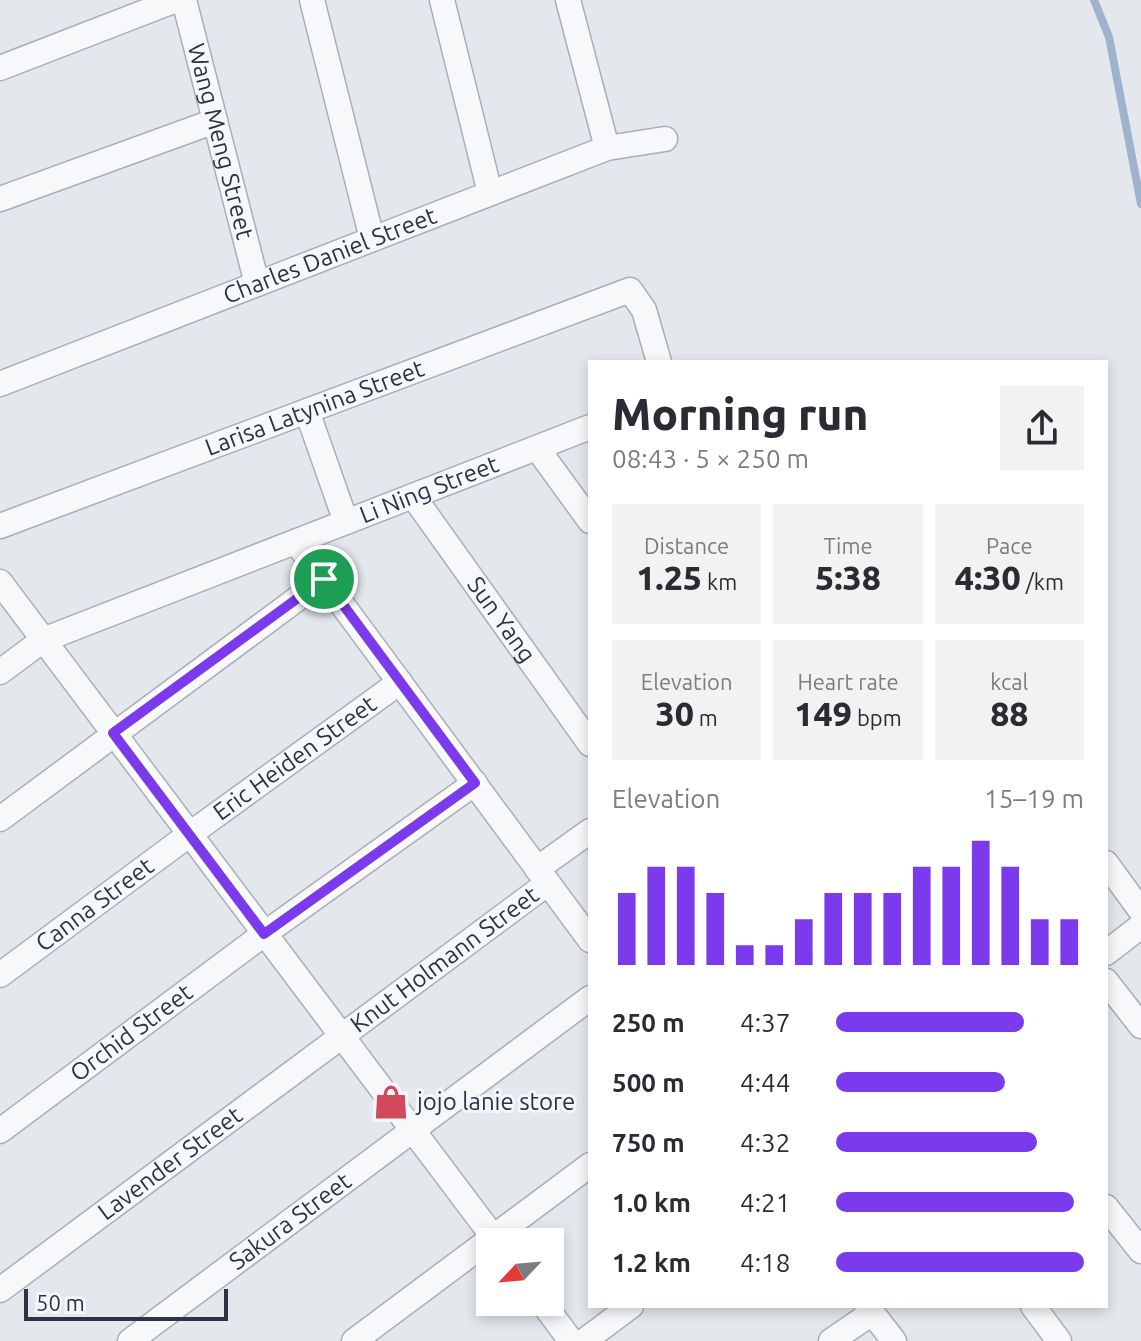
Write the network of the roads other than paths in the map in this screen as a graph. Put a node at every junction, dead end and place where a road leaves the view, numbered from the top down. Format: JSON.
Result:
{"nodes":[{"id":1,"x":176,"y":0,"type":"edge"},
{"id":2,"x":184,"y":0,"type":"edge"},
{"id":3,"x":312,"y":0,"type":"edge"},
{"id":4,"x":442,"y":0,"type":"edge"},
{"id":5,"x":568,"y":0,"type":"edge"},
{"id":6,"x":0,"y":68,"type":"edge"},
{"id":7,"x":215,"y":121,"type":"junction"},
{"id":8,"x":665,"y":139,"type":"dead end"},
{"id":9,"x":607,"y":148,"type":"junction"},
{"id":10,"x":490,"y":193,"type":"junction"},
{"id":11,"x":0,"y":199,"type":"edge"},
{"id":12,"x":372,"y":239,"type":"junction"},
{"id":13,"x":257,"y":284,"type":"junction"},
{"id":14,"x":658,"y":360,"type":"edge"},
{"id":15,"x":0,"y":384,"type":"edge"},
{"id":16,"x":307,"y":411,"type":"junction"},
{"id":17,"x":588,"y":428,"type":"edge"},
{"id":18,"x":537,"y":448,"type":"junction"},
{"id":19,"x":413,"y":496,"type":"junction"},
{"id":20,"x":588,"y":518,"type":"edge"},
{"id":21,"x":346,"y":522,"type":"junction"},
{"id":22,"x":0,"y":526,"type":"edge"},
{"id":23,"x":296,"y":542,"type":"junction"},
{"id":24,"x":324,"y":579,"type":"junction"},
{"id":25,"x":0,"y":582,"type":"edge"},
{"id":26,"x":43,"y":640,"type":"junction"},
{"id":27,"x":0,"y":672,"type":"edge"},
{"id":28,"x":400,"y":682,"type":"junction"},
{"id":29,"x":113,"y":733,"type":"junction"},
{"id":30,"x":588,"y":741,"type":"edge"},
{"id":31,"x":475,"y":783,"type":"junction"},
{"id":32,"x":0,"y":819,"type":"edge"},
{"id":33,"x":588,"y":833,"type":"edge"},
{"id":34,"x":190,"y":834,"type":"junction"},
{"id":35,"x":1108,"y":866,"type":"edge"},
{"id":36,"x":543,"y":876,"type":"junction"},
{"id":37,"x":1141,"y":911,"type":"edge"},
{"id":38,"x":1141,"y":926,"type":"edge"},
{"id":39,"x":264,"y":934,"type":"junction"},
{"id":40,"x":588,"y":937,"type":"edge"},
{"id":41,"x":1108,"y":951,"type":"edge"},
{"id":42,"x":0,"y":975,"type":"edge"},
{"id":43,"x":1108,"y":984,"type":"edge"},
{"id":44,"x":588,"y":999,"type":"edge"},
{"id":45,"x":1141,"y":1026,"type":"edge"},
{"id":46,"x":342,"y":1037,"type":"junction"},
{"id":47,"x":412,"y":1130,"type":"junction"},
{"id":48,"x":0,"y":1131,"type":"edge"},
{"id":49,"x":588,"y":1167,"type":"edge"},
{"id":50,"x":1108,"y":1210,"type":"edge"},
{"id":51,"x":486,"y":1228,"type":"edge"},
{"id":52,"x":510,"y":1228,"type":"edge"},
{"id":53,"x":1141,"y":1251,"type":"edge"},
{"id":54,"x":476,"y":1254,"type":"edge"},
{"id":55,"x":0,"y":1290,"type":"edge"},
{"id":56,"x":628,"y":1308,"type":"edge"},
{"id":57,"x":1034,"y":1308,"type":"edge"},
{"id":58,"x":870,"y":1310,"type":"edge"},
{"id":59,"x":552,"y":1316,"type":"edge"},
{"id":60,"x":130,"y":1341,"type":"edge"},
{"id":61,"x":354,"y":1341,"type":"edge"},
{"id":62,"x":571,"y":1341,"type":"edge"},
{"id":63,"x":584,"y":1341,"type":"edge"},
{"id":64,"x":831,"y":1341,"type":"edge"},
{"id":65,"x":894,"y":1341,"type":"edge"},
{"id":66,"x":1059,"y":1341,"type":"edge"}],
"edges":[{"from":1,"to":6,"type":"street"},
{"from":2,"to":7,"type":"street","name":"Wang Meng Street"},
{"from":3,"to":12,"type":"street"},
{"from":4,"to":10,"type":"street"},
{"from":5,"to":9,"type":"street"},
{"from":7,"to":11,"type":"street"},
{"from":7,"to":13,"type":"street","name":"Wang Meng Street"},
{"from":8,"to":9,"type":"street","name":"Charles Daniel Street"},
{"from":9,"to":10,"type":"street","name":"Charles Daniel Street"},
{"from":10,"to":12,"type":"street","name":"Charles Daniel Street"},
{"from":12,"to":13,"type":"street","name":"Charles Daniel Street"},
{"from":13,"to":15,"type":"street","name":"Charles Daniel Street"},
{"from":14,"to":16,"type":"street","name":"Larisa Latynina Street"},
{"from":16,"to":21,"type":"street"},
{"from":16,"to":22,"type":"street","name":"Larisa Latynina Street"},
{"from":17,"to":18,"type":"street","name":"Li Ning Street"},
{"from":18,"to":19,"type":"street","name":"Li Ning Street"},
{"from":18,"to":20,"type":"street"},
{"from":19,"to":21,"type":"street","name":"Li Ning Street"},
{"from":19,"to":30,"type":"street","name":"Sun Yang"},
{"from":21,"to":23,"type":"street","name":"Li Ning Street"},
{"from":23,"to":24,"type":"street"},
{"from":23,"to":26,"type":"street","name":"Li Ning Street"},
{"from":24,"to":28,"type":"street"},
{"from":24,"to":29,"type":"street"},
{"from":25,"to":26,"type":"street"},
{"from":26,"to":27,"type":"street","name":"Li Ning Street"},
{"from":26,"to":29,"type":"street"},
{"from":28,"to":31,"type":"street"},
{"from":28,"to":34,"type":"street","name":"Eric Heiden Street"},
{"from":29,"to":32,"type":"street"},
{"from":29,"to":34,"type":"street"},
{"from":31,"to":36,"type":"street"},
{"from":31,"to":39,"type":"street","name":"Orchid Street"},
{"from":33,"to":36,"type":"street","name":"Knut Holmann Street"},
{"from":34,"to":39,"type":"street"},
{"from":34,"to":42,"type":"street","name":"Canna Street"},
{"from":35,"to":37,"type":"street"},
{"from":36,"to":40,"type":"street"},
{"from":36,"to":46,"type":"street","name":"Knut Holmann Street"},
{"from":38,"to":41,"type":"street"},
{"from":39,"to":46,"type":"street"},
{"from":39,"to":48,"type":"street","name":"Orchid Street"},
{"from":43,"to":45,"type":"street"},
{"from":44,"to":47,"type":"street","name":"Sakura Street"},
{"from":46,"to":47,"type":"street"},
{"from":46,"to":55,"type":"street","name":"Lavender Street"},
{"from":47,"to":51,"type":"street"},
{"from":47,"to":60,"type":"street","name":"Sakura Street"},
{"from":49,"to":52,"type":"street"},
{"from":50,"to":53,"type":"street"},
{"from":54,"to":61,"type":"street"},
{"from":56,"to":63,"type":"street"},
{"from":57,"to":66,"type":"street"},
{"from":58,"to":64,"type":"street"},
{"from":58,"to":65,"type":"street"},
{"from":59,"to":62,"type":"street"}]}
